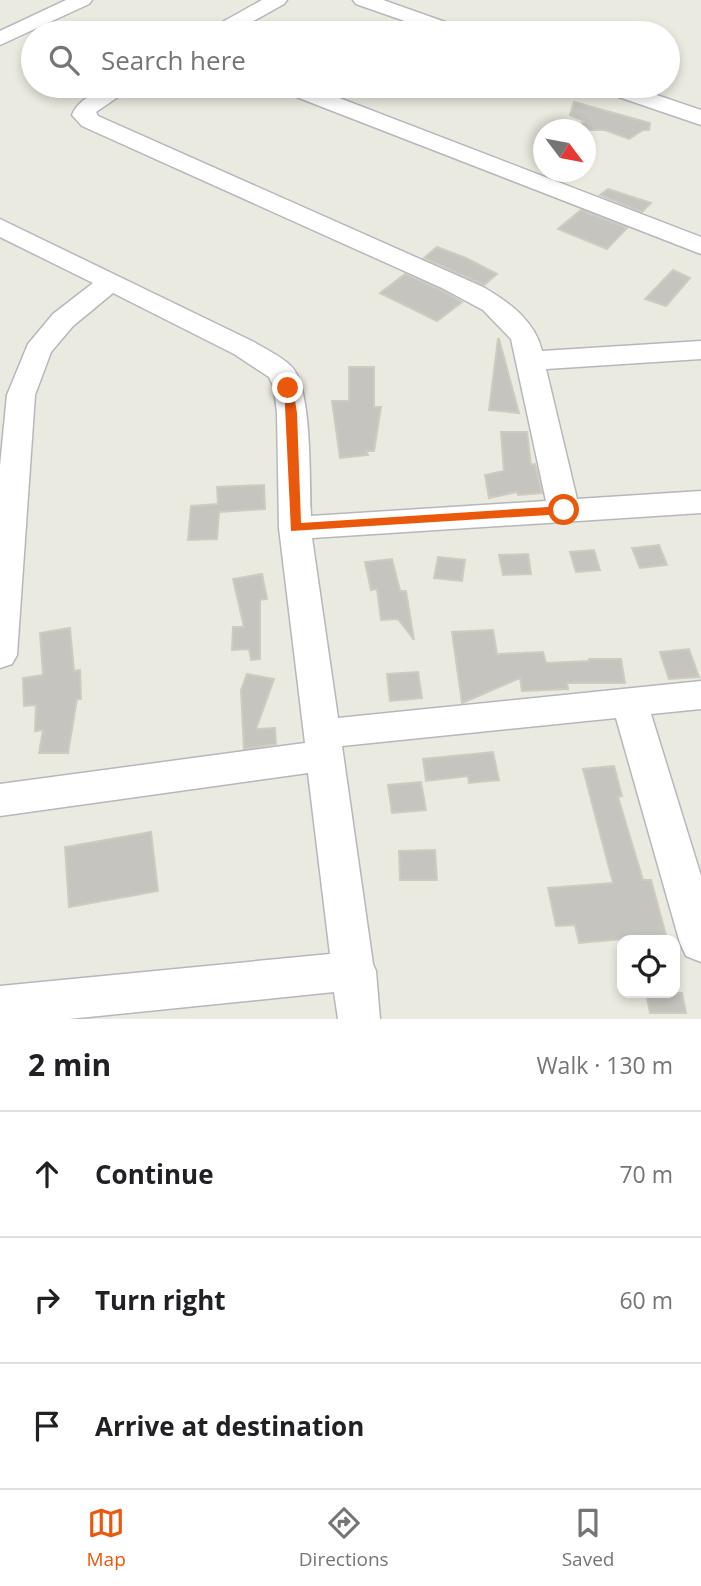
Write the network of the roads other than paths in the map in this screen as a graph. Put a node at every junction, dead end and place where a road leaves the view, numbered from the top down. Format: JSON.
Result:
{"nodes":[{"id":1,"x":82,"y":0,"type":"edge"},
{"id":2,"x":277,"y":0,"type":"edge"},
{"id":3,"x":363,"y":0,"type":"edge"},
{"id":4,"x":38,"y":21,"type":"edge"},
{"id":5,"x":239,"y":21,"type":"edge"},
{"id":6,"x":423,"y":21,"type":"edge"},
{"id":7,"x":21,"y":29,"type":"edge"},
{"id":8,"x":0,"y":39,"type":"edge"},
{"id":9,"x":103,"y":98,"type":"edge"},
{"id":10,"x":320,"y":98,"type":"edge"},
{"id":11,"x":643,"y":98,"type":"edge"},
{"id":12,"x":701,"y":118,"type":"edge"},
{"id":13,"x":0,"y":227,"type":"edge"},
{"id":14,"x":701,"y":246,"type":"edge"},
{"id":15,"x":111,"y":282,"type":"junction"},
{"id":16,"x":701,"y":350,"type":"edge"},
{"id":17,"x":529,"y":361,"type":"junction"},
{"id":18,"x":701,"y":502,"type":"edge"},
{"id":19,"x":564,"y":510,"type":"junction"},
{"id":20,"x":295,"y":528,"type":"junction"},
{"id":21,"x":0,"y":655,"type":"edge"},
{"id":22,"x":701,"y":695,"type":"edge"},
{"id":23,"x":629,"y":701,"type":"junction"},
{"id":24,"x":322,"y":745,"type":"junction"},
{"id":25,"x":0,"y":800,"type":"edge"},
{"id":26,"x":701,"y":943,"type":"edge"},
{"id":27,"x":355,"y":971,"type":"junction"},
{"id":28,"x":0,"y":1006,"type":"edge"},
{"id":29,"x":359,"y":1019,"type":"edge"}],
"edges":[{"from":1,"to":4,"type":"street"},
{"from":2,"to":5,"type":"street"},
{"from":3,"to":6,"type":"street"},
{"from":7,"to":8,"type":"street"},
{"from":9,"to":17,"type":"street"},
{"from":10,"to":14,"type":"street"},
{"from":11,"to":12,"type":"street"},
{"from":13,"to":15,"type":"street"},
{"from":15,"to":20,"type":"street"},
{"from":15,"to":21,"type":"street"},
{"from":16,"to":17,"type":"street"},
{"from":17,"to":19,"type":"street"},
{"from":18,"to":19,"type":"street"},
{"from":19,"to":20,"type":"street"},
{"from":20,"to":24,"type":"street"},
{"from":22,"to":23,"type":"street"},
{"from":23,"to":24,"type":"street"},
{"from":23,"to":26,"type":"street"},
{"from":24,"to":25,"type":"street"},
{"from":24,"to":27,"type":"street"},
{"from":27,"to":28,"type":"street"},
{"from":27,"to":29,"type":"street"}]}
